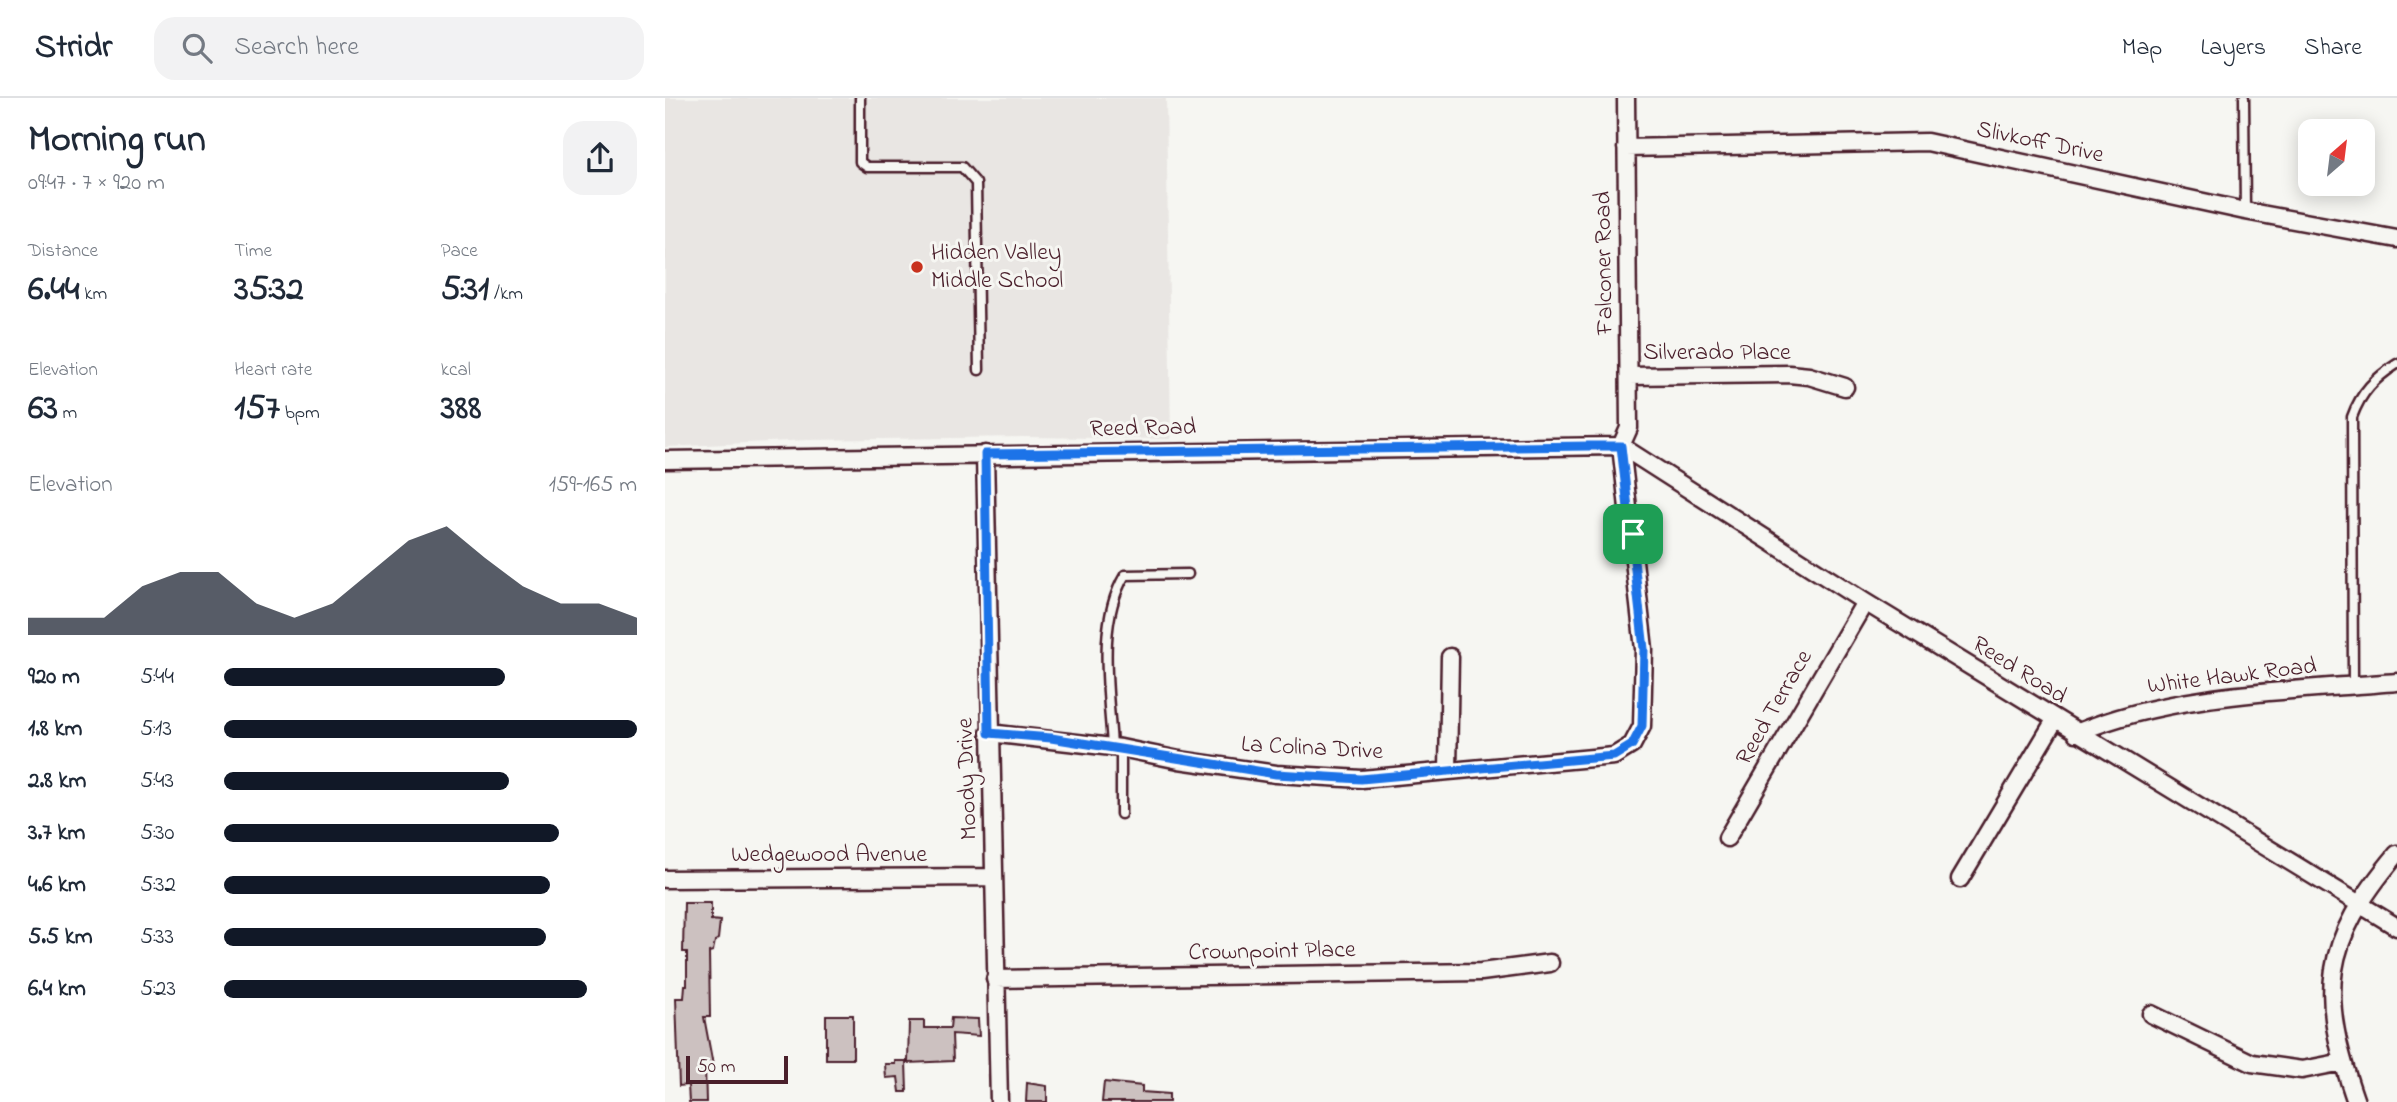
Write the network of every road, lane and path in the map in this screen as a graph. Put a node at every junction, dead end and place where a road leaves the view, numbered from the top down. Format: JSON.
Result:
{"nodes":[{"id":1,"x":860,"y":98,"type":"edge"},
{"id":2,"x":1626,"y":98,"type":"edge"},
{"id":3,"x":2244,"y":98,"type":"edge"},
{"id":4,"x":1626,"y":148,"type":"junction"},
{"id":5,"x":2245,"y":211,"type":"junction"},
{"id":6,"x":2397,"y":239,"type":"edge"},
{"id":7,"x":2397,"y":364,"type":"edge"},
{"id":8,"x":979,"y":370,"type":"dead end"},
{"id":9,"x":1629,"y":376,"type":"junction"},
{"id":10,"x":1845,"y":387,"type":"dead end"},
{"id":11,"x":1621,"y":446,"type":"junction"},
{"id":12,"x":985,"y":454,"type":"junction"},
{"id":13,"x":665,"y":460,"type":"edge"},
{"id":14,"x":1188,"y":574,"type":"dead end"},
{"id":15,"x":1865,"y":602,"type":"junction"},
{"id":16,"x":1450,"y":657,"type":"dead end"},
{"id":17,"x":2397,"y":682,"type":"edge"},
{"id":18,"x":2353,"y":686,"type":"junction"},
{"id":19,"x":2055,"y":720,"type":"junction"},
{"id":20,"x":989,"y":733,"type":"junction"},
{"id":21,"x":2077,"y":733,"type":"junction"},
{"id":22,"x":1116,"y":747,"type":"junction"},
{"id":23,"x":1448,"y":770,"type":"junction"},
{"id":24,"x":1121,"y":814,"type":"dead end"},
{"id":25,"x":1727,"y":838,"type":"dead end"},
{"id":26,"x":2397,"y":854,"type":"edge"},
{"id":27,"x":994,"y":877,"type":"junction"},
{"id":28,"x":1961,"y":878,"type":"dead end"},
{"id":29,"x":665,"y":879,"type":"edge"},
{"id":30,"x":2358,"y":904,"type":"junction"},
{"id":31,"x":2397,"y":927,"type":"edge"},
{"id":32,"x":1550,"y":964,"type":"dead end"},
{"id":33,"x":995,"y":979,"type":"junction"},
{"id":34,"x":2151,"y":1014,"type":"dead end"},
{"id":35,"x":2343,"y":1062,"type":"junction"},
{"id":36,"x":999,"y":1102,"type":"edge"},
{"id":37,"x":2356,"y":1102,"type":"edge"}],
"edges":[{"from":1,"to":8,"type":"lane"},
{"from":2,"to":4,"type":"street","name":"Falconer Road"},
{"from":3,"to":5,"type":"lane"},
{"from":4,"to":5,"type":"street","name":"Slivkoff Drive"},
{"from":4,"to":9,"type":"street","name":"Falconer Road"},
{"from":5,"to":6,"type":"street","name":"Slivkoff Drive"},
{"from":7,"to":18,"type":"lane"},
{"from":9,"to":10,"type":"street","name":"Silverado Place"},
{"from":9,"to":11,"type":"street","name":"Falconer Road"},
{"from":11,"to":12,"type":"street","name":"Reed Road"},
{"from":11,"to":15,"type":"street","name":"Reed Road"},
{"from":11,"to":23,"type":"street","name":"La Colina Drive"},
{"from":12,"to":13,"type":"street","name":"Reed Road"},
{"from":12,"to":20,"type":"street","name":"Moody Drive"},
{"from":14,"to":22,"type":"lane"},
{"from":15,"to":19,"type":"street","name":"Reed Road"},
{"from":15,"to":25,"type":"street","name":"Reed Terrace"},
{"from":16,"to":23,"type":"street"},
{"from":17,"to":18,"type":"street","name":"White Hawk Road"},
{"from":18,"to":21,"type":"street","name":"White Hawk Road"},
{"from":19,"to":21,"type":"street","name":"Reed Road"},
{"from":19,"to":28,"type":"street"},
{"from":20,"to":22,"type":"street","name":"La Colina Drive"},
{"from":20,"to":27,"type":"street","name":"Moody Drive"},
{"from":21,"to":30,"type":"street","name":"Reed Road"},
{"from":22,"to":23,"type":"street","name":"La Colina Drive"},
{"from":22,"to":24,"type":"lane"},
{"from":26,"to":30,"type":"street"},
{"from":27,"to":29,"type":"street","name":"Wedgewood Avenue"},
{"from":27,"to":33,"type":"street","name":"Moody Drive"},
{"from":30,"to":31,"type":"street","name":"Reed Road"},
{"from":30,"to":35,"type":"street"},
{"from":32,"to":33,"type":"street","name":"Crownpoint Place"},
{"from":33,"to":36,"type":"street","name":"Moody Drive"},
{"from":34,"to":35,"type":"street"},
{"from":35,"to":37,"type":"street"}]}
